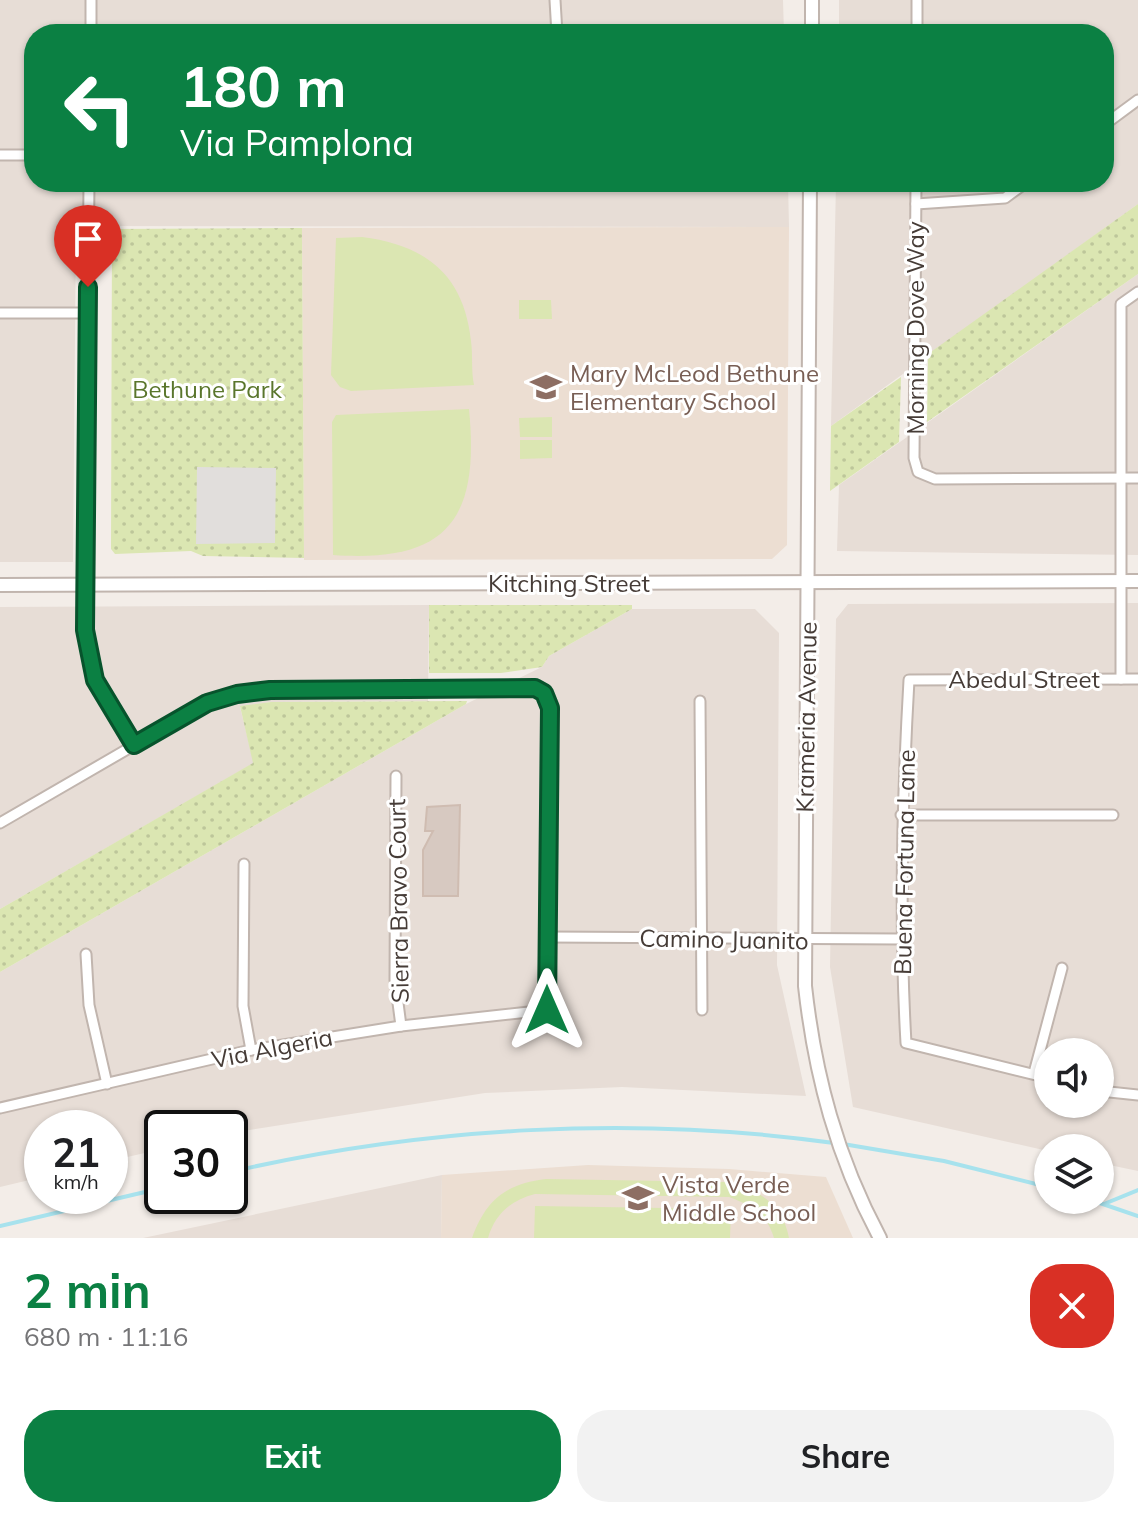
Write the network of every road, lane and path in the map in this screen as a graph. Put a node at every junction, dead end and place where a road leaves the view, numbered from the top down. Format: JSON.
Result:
{"nodes":[{"id":1,"x":91,"y":0,"type":"edge"},
{"id":2,"x":555,"y":0,"type":"edge"},
{"id":3,"x":812,"y":0,"type":"edge"},
{"id":4,"x":917,"y":0,"type":"edge"},
{"id":5,"x":91,"y":24,"type":"edge"},
{"id":6,"x":556,"y":24,"type":"edge"},
{"id":7,"x":812,"y":24,"type":"edge"},
{"id":8,"x":917,"y":24,"type":"edge"},
{"id":9,"x":1138,"y":100,"type":"edge"},
{"id":10,"x":1114,"y":118,"type":"edge"},
{"id":11,"x":0,"y":155,"type":"edge"},
{"id":12,"x":24,"y":155,"type":"edge"},
{"id":13,"x":89,"y":192,"type":"edge"},
{"id":14,"x":810,"y":192,"type":"edge"},
{"id":15,"x":916,"y":192,"type":"edge"},
{"id":16,"x":1013,"y":192,"type":"edge"},
{"id":17,"x":916,"y":204,"type":"junction"},
{"id":18,"x":1138,"y":292,"type":"edge"},
{"id":19,"x":0,"y":313,"type":"edge"},
{"id":20,"x":88,"y":313,"type":"junction"},
{"id":21,"x":1121,"y":478,"type":"junction"},
{"id":22,"x":1138,"y":478,"type":"edge"},
{"id":23,"x":1121,"y":581,"type":"junction"},
{"id":24,"x":1138,"y":581,"type":"edge"},
{"id":25,"x":807,"y":583,"type":"junction"},
{"id":26,"x":84,"y":584,"type":"junction"},
{"id":27,"x":0,"y":585,"type":"edge"},
{"id":28,"x":1121,"y":679,"type":"junction"},
{"id":29,"x":1138,"y":679,"type":"edge"},
{"id":30,"x":909,"y":680,"type":"joint"},
{"id":31,"x":700,"y":701,"type":"dead end"},
{"id":32,"x":134,"y":745,"type":"junction"},
{"id":33,"x":396,"y":776,"type":"dead end"},
{"id":34,"x":0,"y":809,"type":"edge"},
{"id":35,"x":901,"y":815,"type":"junction"},
{"id":36,"x":1113,"y":815,"type":"dead end"},
{"id":37,"x":3,"y":821,"type":"edge"},
{"id":38,"x":244,"y":864,"type":"dead end"},
{"id":39,"x":547,"y":937,"type":"junction"},
{"id":40,"x":701,"y":938,"type":"junction"},
{"id":41,"x":900,"y":939,"type":"junction"},
{"id":42,"x":803,"y":940,"type":"junction"},
{"id":43,"x":86,"y":954,"type":"dead end"},
{"id":44,"x":1062,"y":968,"type":"dead end"},
{"id":45,"x":702,"y":1010,"type":"dead end"},
{"id":46,"x":401,"y":1026,"type":"junction"},
{"id":47,"x":1043,"y":1038,"type":"edge"},
{"id":48,"x":251,"y":1050,"type":"junction"},
{"id":49,"x":1034,"y":1073,"type":"edge"},
{"id":50,"x":107,"y":1084,"type":"junction"},
{"id":51,"x":1114,"y":1092,"type":"edge"},
{"id":52,"x":1138,"y":1095,"type":"edge"},
{"id":53,"x":0,"y":1108,"type":"edge"},
{"id":54,"x":880,"y":1238,"type":"edge"}],
"edges":[{"from":1,"to":5,"type":"street"},
{"from":2,"to":6,"type":"street"},
{"from":3,"to":7,"type":"street"},
{"from":4,"to":8,"type":"street"},
{"from":9,"to":10,"type":"street"},
{"from":11,"to":12,"type":"street"},
{"from":13,"to":20,"type":"street"},
{"from":14,"to":25,"type":"street","name":"Krameria Avenue"},
{"from":15,"to":17,"type":"street","name":"Morning Dove Way"},
{"from":16,"to":17,"type":"street"},
{"from":17,"to":21,"type":"street","name":"Morning Dove Way"},
{"from":18,"to":21,"type":"street"},
{"from":19,"to":20,"type":"street"},
{"from":20,"to":26,"type":"street"},
{"from":21,"to":22,"type":"street"},
{"from":21,"to":23,"type":"street"},
{"from":23,"to":24,"type":"street","name":"Kitching Street"},
{"from":23,"to":25,"type":"street","name":"Kitching Street"},
{"from":23,"to":28,"type":"street"},
{"from":25,"to":26,"type":"street","name":"Kitching Street"},
{"from":25,"to":42,"type":"street","name":"Krameria Avenue"},
{"from":26,"to":27,"type":"street","name":"Kitching Street"},
{"from":26,"to":32,"type":"street"},
{"from":28,"to":29,"type":"street","name":"Abedul Street"},
{"from":28,"to":30,"type":"street","name":"Abedul Street"},
{"from":30,"to":35,"type":"street","name":"Buena Fortuna Lane"},
{"from":31,"to":40,"type":"street"},
{"from":32,"to":37,"type":"street"},
{"from":32,"to":39,"type":"street"},
{"from":33,"to":46,"type":"street","name":"Sierra Bravo Court"},
{"from":34,"to":37,"type":"street"},
{"from":35,"to":36,"type":"street"},
{"from":35,"to":41,"type":"street","name":"Buena Fortuna Lane"},
{"from":38,"to":48,"type":"street"},
{"from":39,"to":40,"type":"street","name":"Camino Juanito"},
{"from":39,"to":46,"type":"street","name":"Via Algeria"},
{"from":40,"to":42,"type":"street","name":"Camino Juanito"},
{"from":40,"to":45,"type":"street"},
{"from":41,"to":42,"type":"street","name":"Camino Juanito"},
{"from":41,"to":49,"type":"street","name":"Buena Fortuna Lane"},
{"from":42,"to":54,"type":"street","name":"Krameria Avenue"},
{"from":43,"to":50,"type":"street"},
{"from":44,"to":47,"type":"street"},
{"from":46,"to":48,"type":"street","name":"Via Algeria"},
{"from":48,"to":50,"type":"street","name":"Via Algeria"},
{"from":50,"to":53,"type":"street","name":"Via Algeria"},
{"from":51,"to":52,"type":"street"}]}
